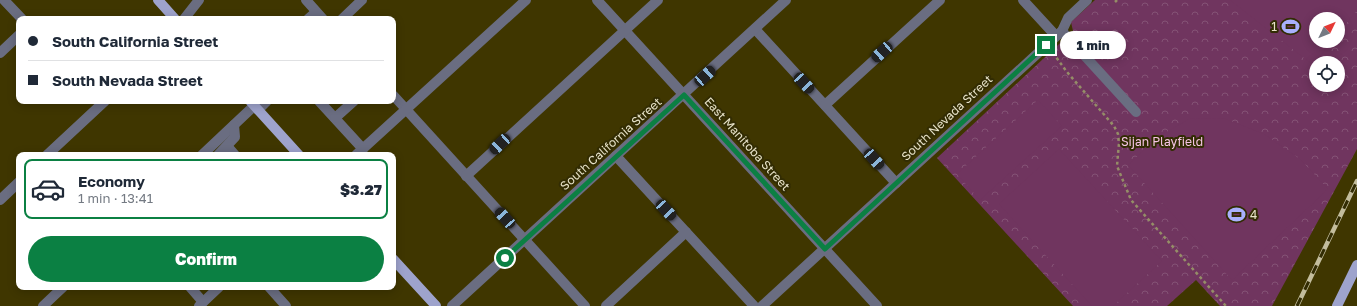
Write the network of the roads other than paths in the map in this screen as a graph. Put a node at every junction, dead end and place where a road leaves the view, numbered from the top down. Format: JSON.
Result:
{"nodes":[{"id":1,"x":4,"y":0,"type":"edge"},
{"id":2,"x":158,"y":0,"type":"edge"},
{"id":3,"x":198,"y":0,"type":"edge"},
{"id":4,"x":306,"y":0,"type":"edge"},
{"id":5,"x":362,"y":0,"type":"edge"},
{"id":6,"x":526,"y":0,"type":"edge"},
{"id":7,"x":597,"y":0,"type":"edge"},
{"id":8,"x":658,"y":0,"type":"edge"},
{"id":9,"x":786,"y":0,"type":"edge"},
{"id":10,"x":940,"y":0,"type":"edge"},
{"id":11,"x":1023,"y":0,"type":"edge"},
{"id":12,"x":1087,"y":0,"type":"edge"},
{"id":13,"x":320,"y":15,"type":"edge"},
{"id":14,"x":19,"y":16,"type":"edge"},
{"id":15,"x":172,"y":16,"type":"edge"},
{"id":16,"x":186,"y":16,"type":"edge"},
{"id":17,"x":345,"y":16,"type":"edge"},
{"id":18,"x":755,"y":29,"type":"junction"},
{"id":19,"x":625,"y":30,"type":"junction"},
{"id":20,"x":1059,"y":34,"type":"junction"},
{"id":21,"x":16,"y":38,"type":"edge"},
{"id":22,"x":0,"y":53,"type":"edge"},
{"id":23,"x":684,"y":95,"type":"junction"},
{"id":24,"x":396,"y":99,"type":"edge"},
{"id":25,"x":102,"y":104,"type":"edge"},
{"id":26,"x":322,"y":104,"type":"edge"},
{"id":27,"x":351,"y":104,"type":"edge"},
{"id":28,"x":825,"y":105,"type":"junction"},
{"id":29,"x":254,"y":106,"type":"edge"},
{"id":30,"x":406,"y":110,"type":"junction"},
{"id":31,"x":1136,"y":112,"type":"dead end"},
{"id":32,"x":335,"y":118,"type":"junction"},
{"id":33,"x":234,"y":125,"type":"junction"},
{"id":34,"x":228,"y":147,"type":"junction"},
{"id":35,"x":50,"y":152,"type":"edge"},
{"id":36,"x":205,"y":152,"type":"edge"},
{"id":37,"x":222,"y":152,"type":"edge"},
{"id":38,"x":232,"y":152,"type":"edge"},
{"id":39,"x":294,"y":152,"type":"edge"},
{"id":40,"x":360,"y":152,"type":"edge"},
{"id":41,"x":616,"y":156,"type":"junction"},
{"id":42,"x":466,"y":176,"type":"junction"},
{"id":43,"x":896,"y":183,"type":"junction"},
{"id":44,"x":16,"y":185,"type":"edge"},
{"id":45,"x":0,"y":200,"type":"edge"},
{"id":46,"x":686,"y":232,"type":"junction"},
{"id":47,"x":524,"y":240,"type":"junction"},
{"id":48,"x":825,"y":249,"type":"junction"},
{"id":49,"x":396,"y":262,"type":"edge"},
{"id":50,"x":1357,"y":265,"type":"edge"},
{"id":51,"x":60,"y":290,"type":"edge"},
{"id":52,"x":192,"y":290,"type":"edge"},
{"id":53,"x":216,"y":290,"type":"edge"},
{"id":54,"x":272,"y":290,"type":"edge"},
{"id":55,"x":201,"y":304,"type":"edge"},
{"id":56,"x":43,"y":306,"type":"edge"},
{"id":57,"x":286,"y":306,"type":"edge"},
{"id":58,"x":436,"y":306,"type":"edge"},
{"id":59,"x":452,"y":306,"type":"edge"},
{"id":60,"x":585,"y":306,"type":"edge"},
{"id":61,"x":606,"y":306,"type":"edge"},
{"id":62,"x":754,"y":306,"type":"edge"},
{"id":63,"x":762,"y":306,"type":"edge"},
{"id":64,"x":877,"y":306,"type":"edge"},
{"id":65,"x":1337,"y":306,"type":"edge"}],
"edges":[{"from":1,"to":14,"type":"street"},
{"from":2,"to":15,"type":"main road"},
{"from":3,"to":16,"type":"street"},
{"from":4,"to":13,"type":"street"},
{"from":5,"to":17,"type":"street"},
{"from":6,"to":30,"type":"street"},
{"from":7,"to":19,"type":"street","name":"East Manitoba Street"},
{"from":8,"to":19,"type":"street"},
{"from":9,"to":18,"type":"street","name":"South California Street"},
{"from":10,"to":28,"type":"street"},
{"from":11,"to":20,"type":"street"},
{"from":12,"to":20,"type":"street","name":"South Nevada Street"},
{"from":18,"to":23,"type":"street","name":"South California Street"},
{"from":18,"to":28,"type":"street"},
{"from":19,"to":23,"type":"street","name":"East Manitoba Street"},
{"from":19,"to":42,"type":"street"},
{"from":20,"to":31,"type":"street"},
{"from":20,"to":43,"type":"street","name":"South Nevada Street"},
{"from":21,"to":22,"type":"street"},
{"from":23,"to":41,"type":"street","name":"South California Street"},
{"from":23,"to":48,"type":"street","name":"East Manitoba Street"},
{"from":24,"to":30,"type":"street"},
{"from":25,"to":35,"type":"street"},
{"from":26,"to":32,"type":"street"},
{"from":27,"to":32,"type":"street"},
{"from":28,"to":43,"type":"street"},
{"from":29,"to":33,"type":"street"},
{"from":29,"to":39,"type":"main road"},
{"from":30,"to":40,"type":"street"},
{"from":30,"to":42,"type":"street"},
{"from":32,"to":40,"type":"street"},
{"from":33,"to":34,"type":"street"},
{"from":33,"to":36,"type":"street"},
{"from":34,"to":37,"type":"street"},
{"from":34,"to":38,"type":"street"},
{"from":41,"to":46,"type":"street"},
{"from":41,"to":47,"type":"street","name":"South California Street"},
{"from":42,"to":47,"type":"street"},
{"from":43,"to":48,"type":"street","name":"South Nevada Street"},
{"from":44,"to":45,"type":"street"},
{"from":46,"to":61,"type":"street"},
{"from":46,"to":62,"type":"street"},
{"from":47,"to":59,"type":"street","name":"South California Street"},
{"from":47,"to":60,"type":"street"},
{"from":48,"to":63,"type":"street","name":"South Nevada Street"},
{"from":48,"to":64,"type":"street","name":"East Manitoba Street"},
{"from":49,"to":58,"type":"main road"},
{"from":50,"to":65,"type":"main road"},
{"from":51,"to":56,"type":"street"},
{"from":52,"to":55,"type":"street"},
{"from":53,"to":55,"type":"street"},
{"from":54,"to":57,"type":"street"}]}
